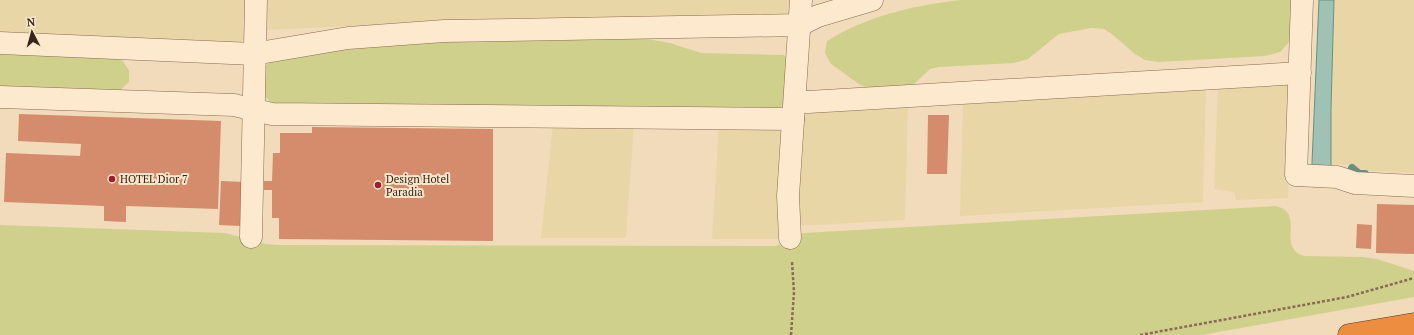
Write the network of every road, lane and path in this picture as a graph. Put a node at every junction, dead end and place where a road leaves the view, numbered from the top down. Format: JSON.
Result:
{"nodes":[{"id":1,"x":256,"y":0,"type":"edge"},
{"id":2,"x":802,"y":0,"type":"edge"},
{"id":3,"x":872,"y":0,"type":"edge"},
{"id":4,"x":1302,"y":0,"type":"edge"},
{"id":5,"x":800,"y":25,"type":"junction"},
{"id":6,"x":0,"y":43,"type":"edge"},
{"id":7,"x":254,"y":54,"type":"junction"},
{"id":8,"x":1300,"y":73,"type":"junction"},
{"id":9,"x":0,"y":96,"type":"edge"},
{"id":10,"x":253,"y":109,"type":"junction"},
{"id":11,"x":794,"y":110,"type":"junction"},
{"id":12,"x":1414,"y":186,"type":"edge"},
{"id":13,"x":251,"y":237,"type":"dead end"},
{"id":14,"x":790,"y":238,"type":"joint"},
{"id":15,"x":1414,"y":278,"type":"edge"},
{"id":16,"x":1414,"y":324,"type":"edge"},
{"id":17,"x":791,"y":335,"type":"edge"},
{"id":18,"x":1140,"y":335,"type":"edge"},
{"id":19,"x":1349,"y":335,"type":"edge"}],
"edges":[{"from":1,"to":7,"type":"street"},
{"from":2,"to":5,"type":"street"},
{"from":3,"to":5,"type":"street"},
{"from":4,"to":8,"type":"street"},
{"from":5,"to":7,"type":"street"},
{"from":5,"to":11,"type":"street"},
{"from":6,"to":7,"type":"street"},
{"from":7,"to":10,"type":"street"},
{"from":8,"to":11,"type":"street"},
{"from":8,"to":12,"type":"street"},
{"from":9,"to":10,"type":"street"},
{"from":10,"to":11,"type":"street"},
{"from":10,"to":13,"type":"street"},
{"from":11,"to":14,"type":"street"},
{"from":14,"to":17,"type":"path"},
{"from":15,"to":18,"type":"path"},
{"from":16,"to":19,"type":"highway"}]}
